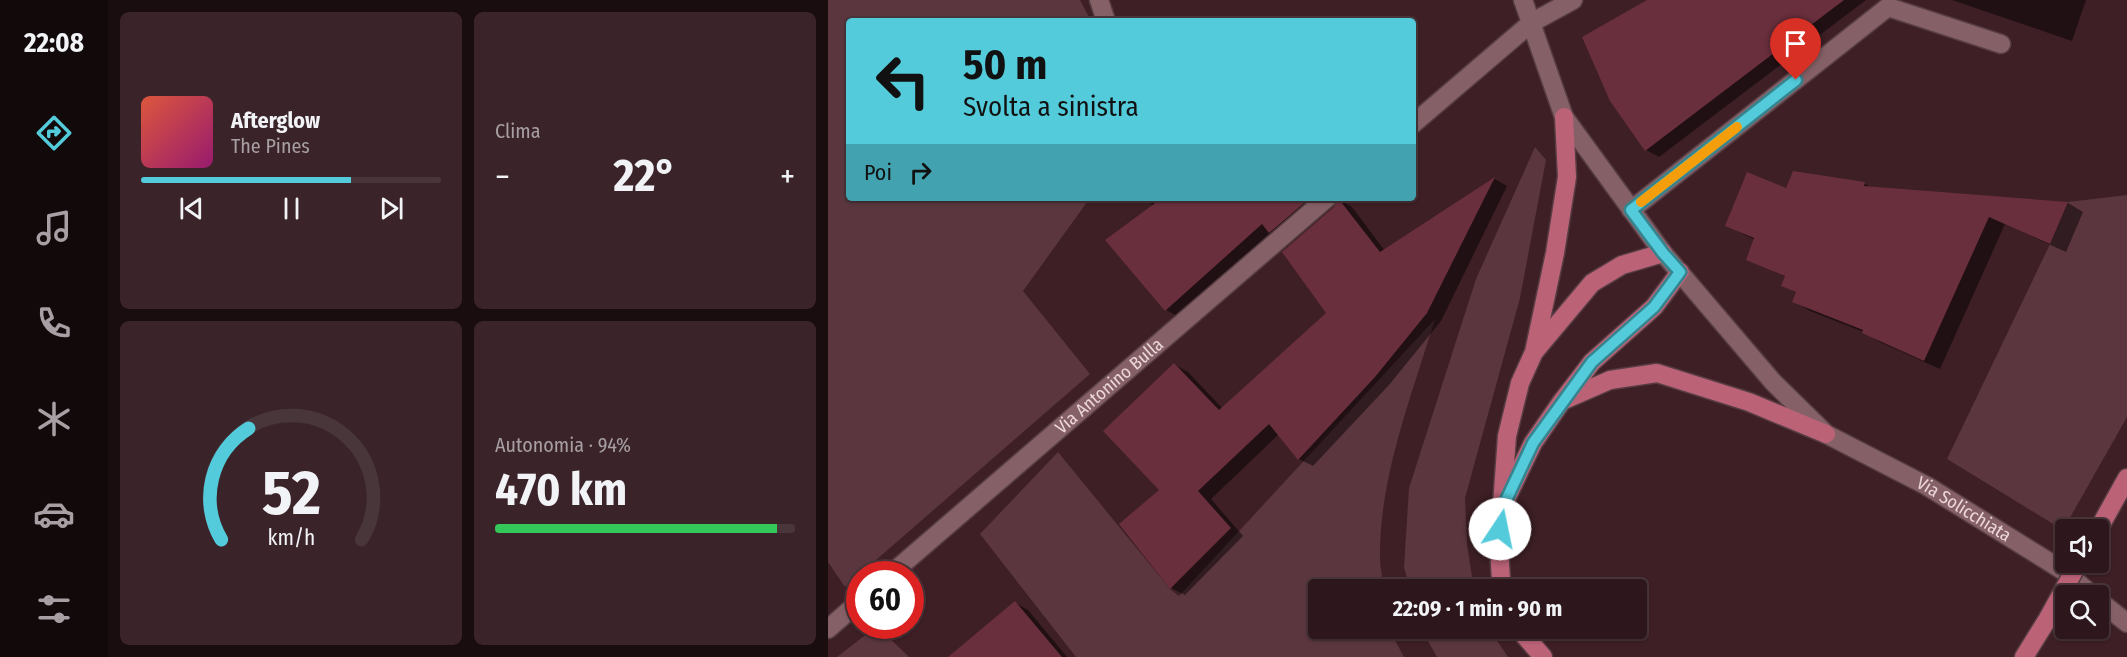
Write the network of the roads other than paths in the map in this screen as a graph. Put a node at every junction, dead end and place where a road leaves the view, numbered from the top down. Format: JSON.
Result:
{"nodes":[{"id":1,"x":1099,"y":0,"type":"edge"},
{"id":2,"x":1523,"y":0,"type":"edge"},
{"id":3,"x":1573,"y":0,"type":"edge"},
{"id":4,"x":1105,"y":18,"type":"edge"},
{"id":5,"x":1531,"y":22,"type":"junction"},
{"id":6,"x":2001,"y":44,"type":"dead end"},
{"id":7,"x":1564,"y":117,"type":"junction"},
{"id":8,"x":1416,"y":121,"type":"edge"},
{"id":9,"x":1324,"y":201,"type":"edge"},
{"id":10,"x":1631,"y":210,"type":"junction"},
{"id":11,"x":1663,"y":253,"type":"junction"},
{"id":12,"x":1680,"y":272,"type":"junction"},
{"id":13,"x":1534,"y":352,"type":"junction"},
{"id":14,"x":1562,"y":401,"type":"junction"},
{"id":15,"x":1826,"y":434,"type":"junction"},
{"id":16,"x":2127,"y":478,"type":"edge"},
{"id":17,"x":1501,"y":511,"type":"junction"},
{"id":18,"x":2104,"y":519,"type":"edge"},
{"id":19,"x":906,"y":561,"type":"edge"},
{"id":20,"x":2073,"y":573,"type":"edge"},
{"id":21,"x":1501,"y":579,"type":"edge"},
{"id":22,"x":2081,"y":585,"type":"edge"},
{"id":23,"x":2109,"y":609,"type":"edge"},
{"id":24,"x":846,"y":613,"type":"edge"},
{"id":25,"x":2127,"y":623,"type":"edge"},
{"id":26,"x":828,"y":628,"type":"edge"},
{"id":27,"x":1527,"y":639,"type":"edge"},
{"id":28,"x":1543,"y":657,"type":"edge"},
{"id":29,"x":2024,"y":657,"type":"edge"}],
"edges":[{"from":1,"to":4,"type":"street"},
{"from":2,"to":5,"type":"street"},
{"from":3,"to":5,"type":"street"},
{"from":5,"to":7,"type":"street"},
{"from":5,"to":8,"type":"street"},
{"from":6,"to":10,"type":"street"},
{"from":7,"to":10,"type":"street","name":"Via Solicchiata"},
{"from":7,"to":13,"type":"main road"},
{"from":9,"to":19,"type":"street","name":"Via Antonino Bulla"},
{"from":10,"to":11,"type":"street","name":"Via Solicchiata"},
{"from":11,"to":12,"type":"street","name":"Via Solicchiata"},
{"from":11,"to":13,"type":"main road"},
{"from":12,"to":14,"type":"main road"},
{"from":12,"to":15,"type":"street","name":"Via Solicchiata"},
{"from":13,"to":17,"type":"main road"},
{"from":14,"to":15,"type":"main road"},
{"from":14,"to":17,"type":"main road"},
{"from":15,"to":22,"type":"street","name":"Via Solicchiata"},
{"from":16,"to":18,"type":"main road"},
{"from":17,"to":21,"type":"main road"},
{"from":20,"to":29,"type":"main road","bridge":true},
{"from":23,"to":25,"type":"street"},
{"from":24,"to":26,"type":"street"},
{"from":27,"to":28,"type":"main road"}]}
